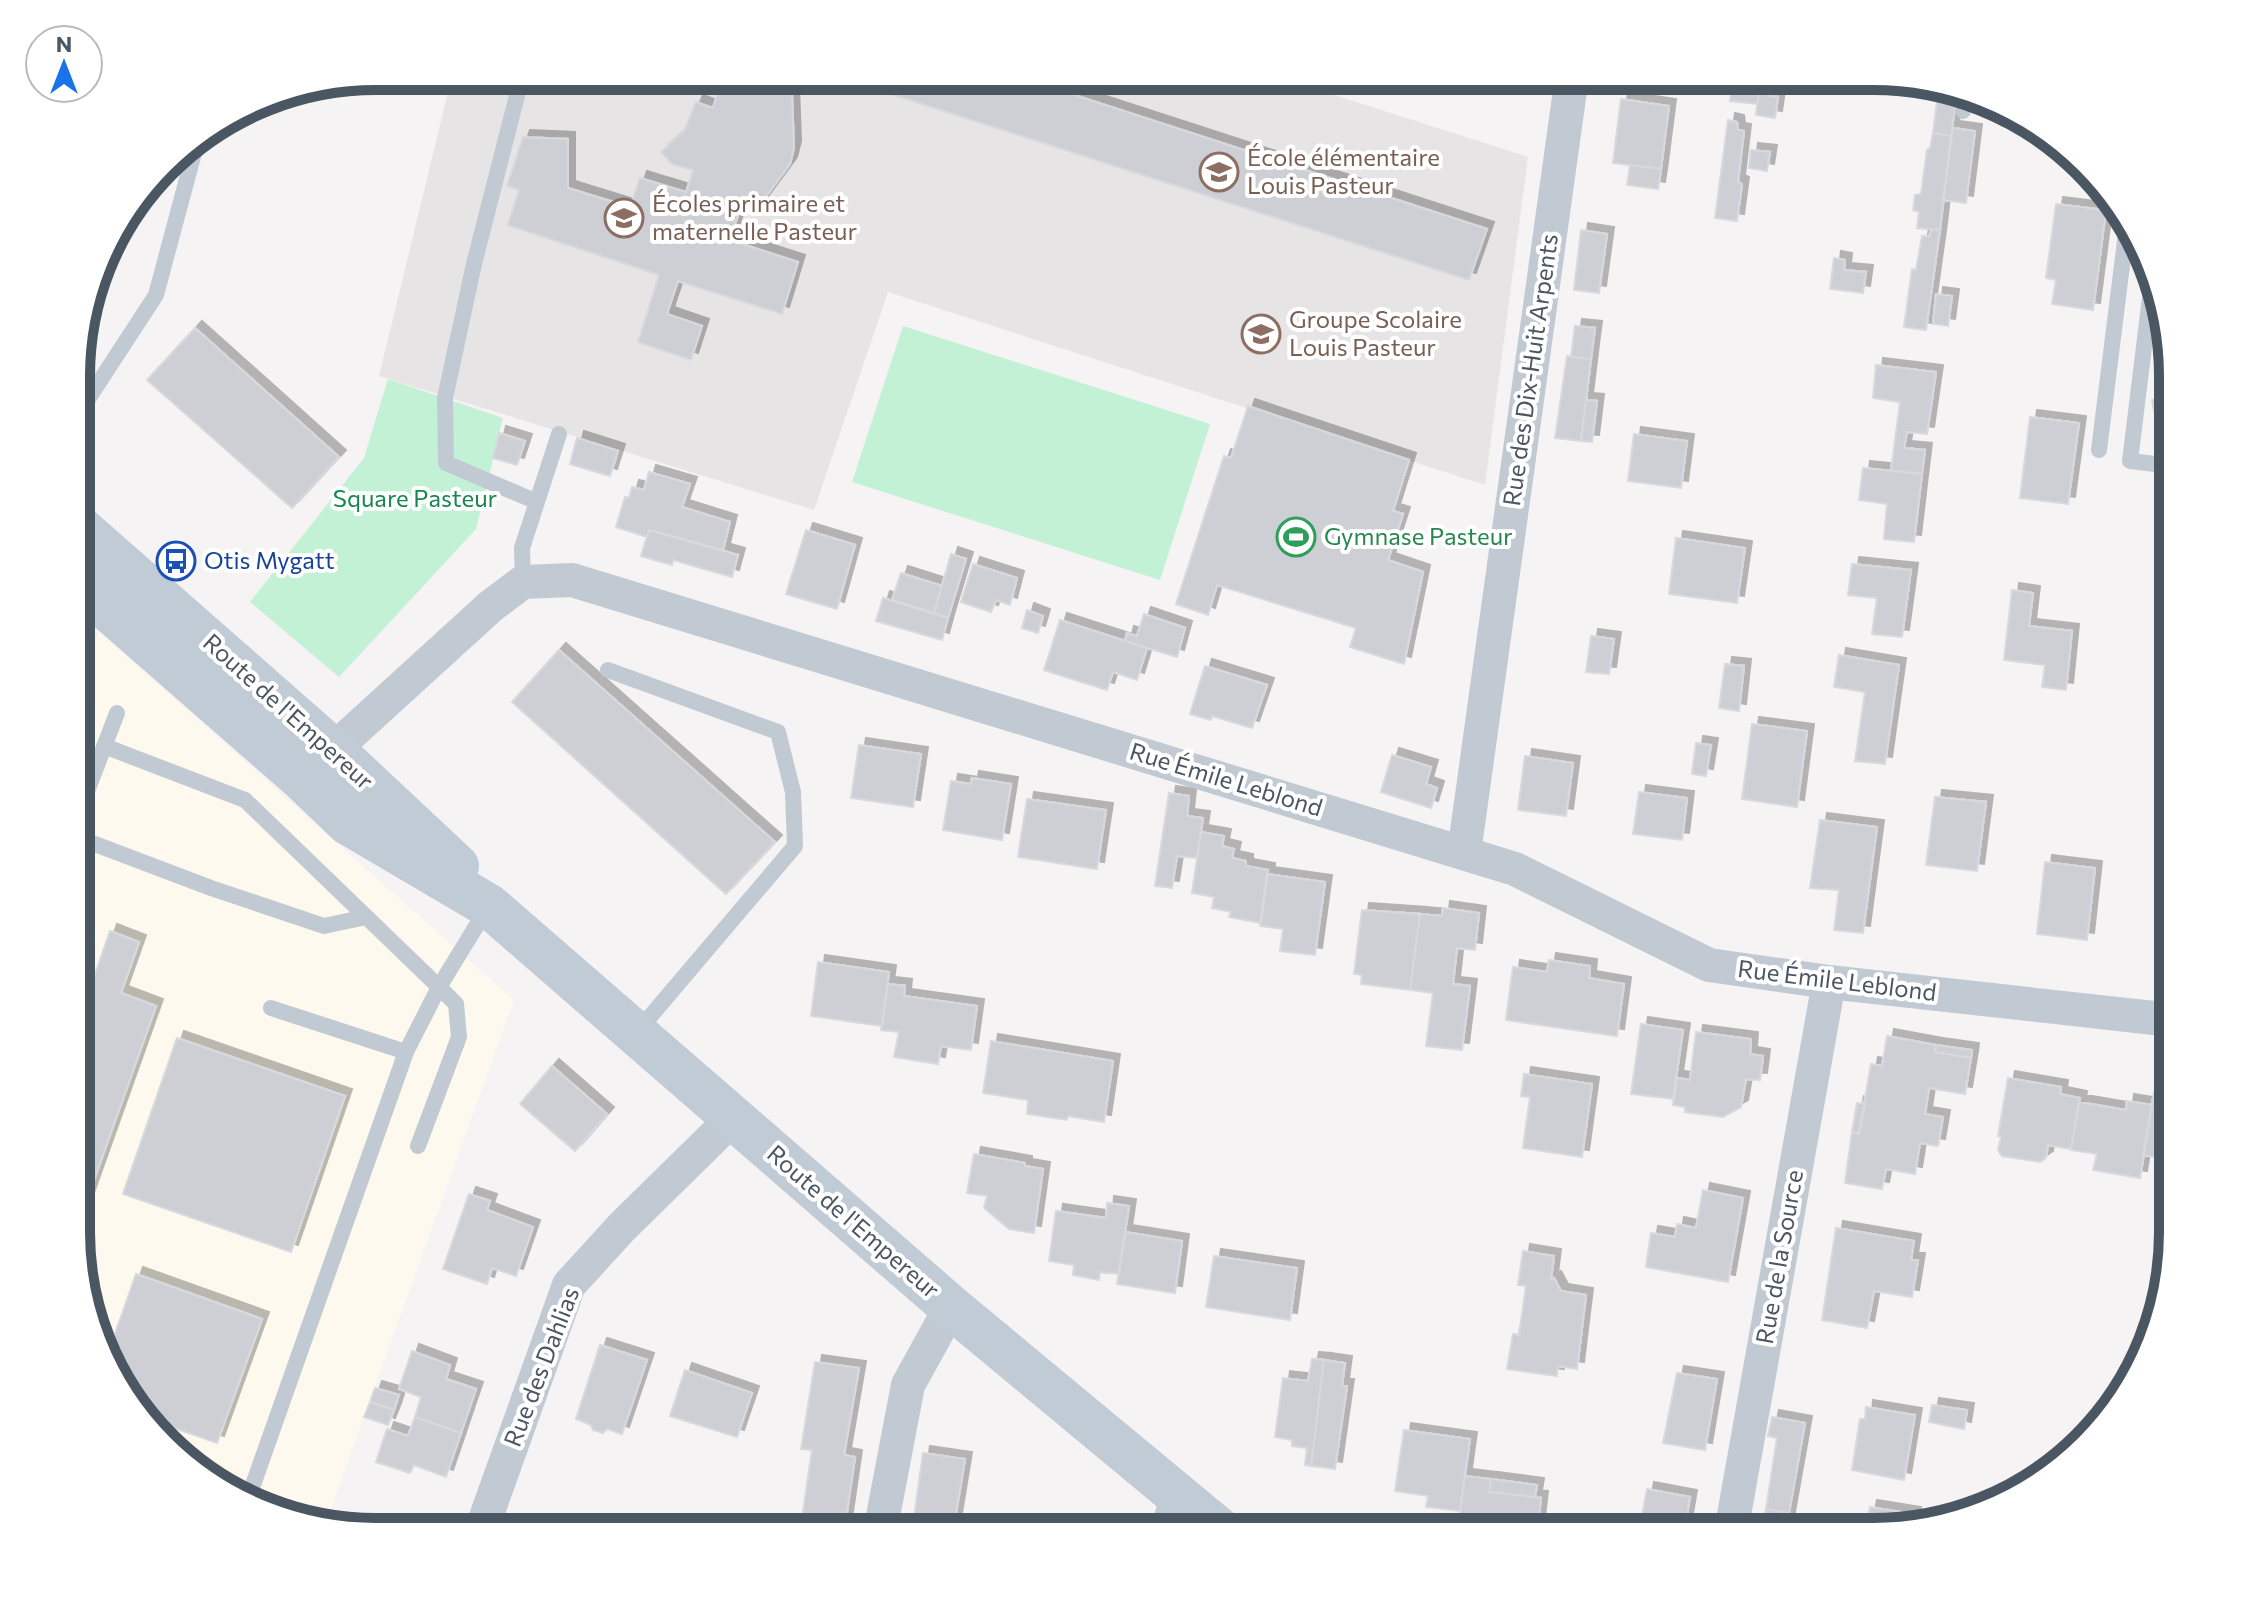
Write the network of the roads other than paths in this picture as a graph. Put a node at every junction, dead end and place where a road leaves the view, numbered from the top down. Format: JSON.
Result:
{"nodes":[{"id":1,"x":518,"y":90,"type":"edge"},
{"id":2,"x":1570,"y":90,"type":"edge"},
{"id":3,"x":1964,"y":105,"type":"edge"},
{"id":4,"x":1963,"y":111,"type":"dead end"},
{"id":5,"x":193,"y":156,"type":"edge"},
{"id":6,"x":2125,"y":240,"type":"edge"},
{"id":7,"x":2149,"y":303,"type":"edge"},
{"id":8,"x":90,"y":396,"type":"edge"},
{"id":9,"x":559,"y":434,"type":"dead end"},
{"id":10,"x":2099,"y":450,"type":"dead end"},
{"id":11,"x":2158,"y":464,"type":"edge"},
{"id":12,"x":537,"y":502,"type":"junction"},
{"id":13,"x":90,"y":537,"type":"edge"},
{"id":14,"x":523,"y":582,"type":"junction"},
{"id":15,"x":90,"y":594,"type":"edge"},
{"id":16,"x":176,"y":611,"type":"junction"},
{"id":17,"x":147,"y":644,"type":"junction"},
{"id":18,"x":608,"y":670,"type":"dead end"},
{"id":19,"x":117,"y":713,"type":"dead end"},
{"id":20,"x":104,"y":746,"type":"junction"},
{"id":21,"x":333,"y":750,"type":"junction"},
{"id":22,"x":303,"y":780,"type":"junction"},
{"id":23,"x":90,"y":782,"type":"edge"},
{"id":24,"x":91,"y":842,"type":"edge"},
{"id":25,"x":1464,"y":853,"type":"junction"},
{"id":26,"x":489,"y":906,"type":"junction"},
{"id":27,"x":366,"y":917,"type":"junction"},
{"id":28,"x":1829,"y":982,"type":"junction"},
{"id":29,"x":439,"y":987,"type":"junction"},
{"id":30,"x":271,"y":1008,"type":"dead end"},
{"id":31,"x":2159,"y":1019,"type":"edge"},
{"id":32,"x":636,"y":1033,"type":"junction"},
{"id":33,"x":406,"y":1052,"type":"junction"},
{"id":34,"x":733,"y":1118,"type":"junction"},
{"id":35,"x":418,"y":1146,"type":"dead end"},
{"id":36,"x":951,"y":1307,"type":"junction"},
{"id":37,"x":251,"y":1490,"type":"edge"},
{"id":38,"x":1172,"y":1513,"type":"edge"},
{"id":39,"x":486,"y":1518,"type":"edge"},
{"id":40,"x":883,"y":1518,"type":"edge"},
{"id":41,"x":1733,"y":1518,"type":"edge"}],
"edges":[{"from":1,"to":12,"type":"lane"},
{"from":2,"to":25,"type":"street","name":"Rue des Dix-Huit Arpents"},
{"from":3,"to":4,"type":"lane"},
{"from":5,"to":8,"type":"lane"},
{"from":6,"to":10,"type":"lane"},
{"from":7,"to":11,"type":"lane"},
{"from":9,"to":12,"type":"lane"},
{"from":12,"to":14,"type":"lane"},
{"from":13,"to":16,"type":"main road","name":"Route de l'Empereur"},
{"from":14,"to":21,"type":"street"},
{"from":14,"to":25,"type":"street","name":"Rue Émile Leblond"},
{"from":15,"to":17,"type":"main road","name":"Route de l'Empereur"},
{"from":16,"to":17,"type":"main road"},
{"from":16,"to":21,"type":"main road","name":"Route de l'Empereur"},
{"from":17,"to":22,"type":"main road","name":"Route de l'Empereur"},
{"from":18,"to":32,"type":"lane"},
{"from":19,"to":20,"type":"lane"},
{"from":20,"to":23,"type":"lane"},
{"from":20,"to":27,"type":"lane"},
{"from":21,"to":22,"type":"main road"},
{"from":21,"to":26,"type":"main road","name":"Route de l'Empereur"},
{"from":22,"to":26,"type":"main road","name":"Route de l'Empereur"},
{"from":24,"to":27,"type":"lane"},
{"from":25,"to":28,"type":"street","name":"Rue Émile Leblond"},
{"from":26,"to":29,"type":"lane"},
{"from":26,"to":32,"type":"main road","name":"Route de l'Empereur"},
{"from":27,"to":29,"type":"lane"},
{"from":28,"to":31,"type":"street","name":"Rue Émile Leblond"},
{"from":28,"to":41,"type":"street","name":"Rue de la Source"},
{"from":29,"to":33,"type":"lane"},
{"from":29,"to":35,"type":"lane"},
{"from":30,"to":33,"type":"lane"},
{"from":32,"to":34,"type":"main road","name":"Route de l'Empereur"},
{"from":33,"to":37,"type":"lane"},
{"from":34,"to":36,"type":"main road","name":"Route de l'Empereur"},
{"from":34,"to":39,"type":"street","name":"Rue des Dahlias"},
{"from":36,"to":38,"type":"main road","name":"Route de l'Empereur"},
{"from":36,"to":40,"type":"street"}]}
